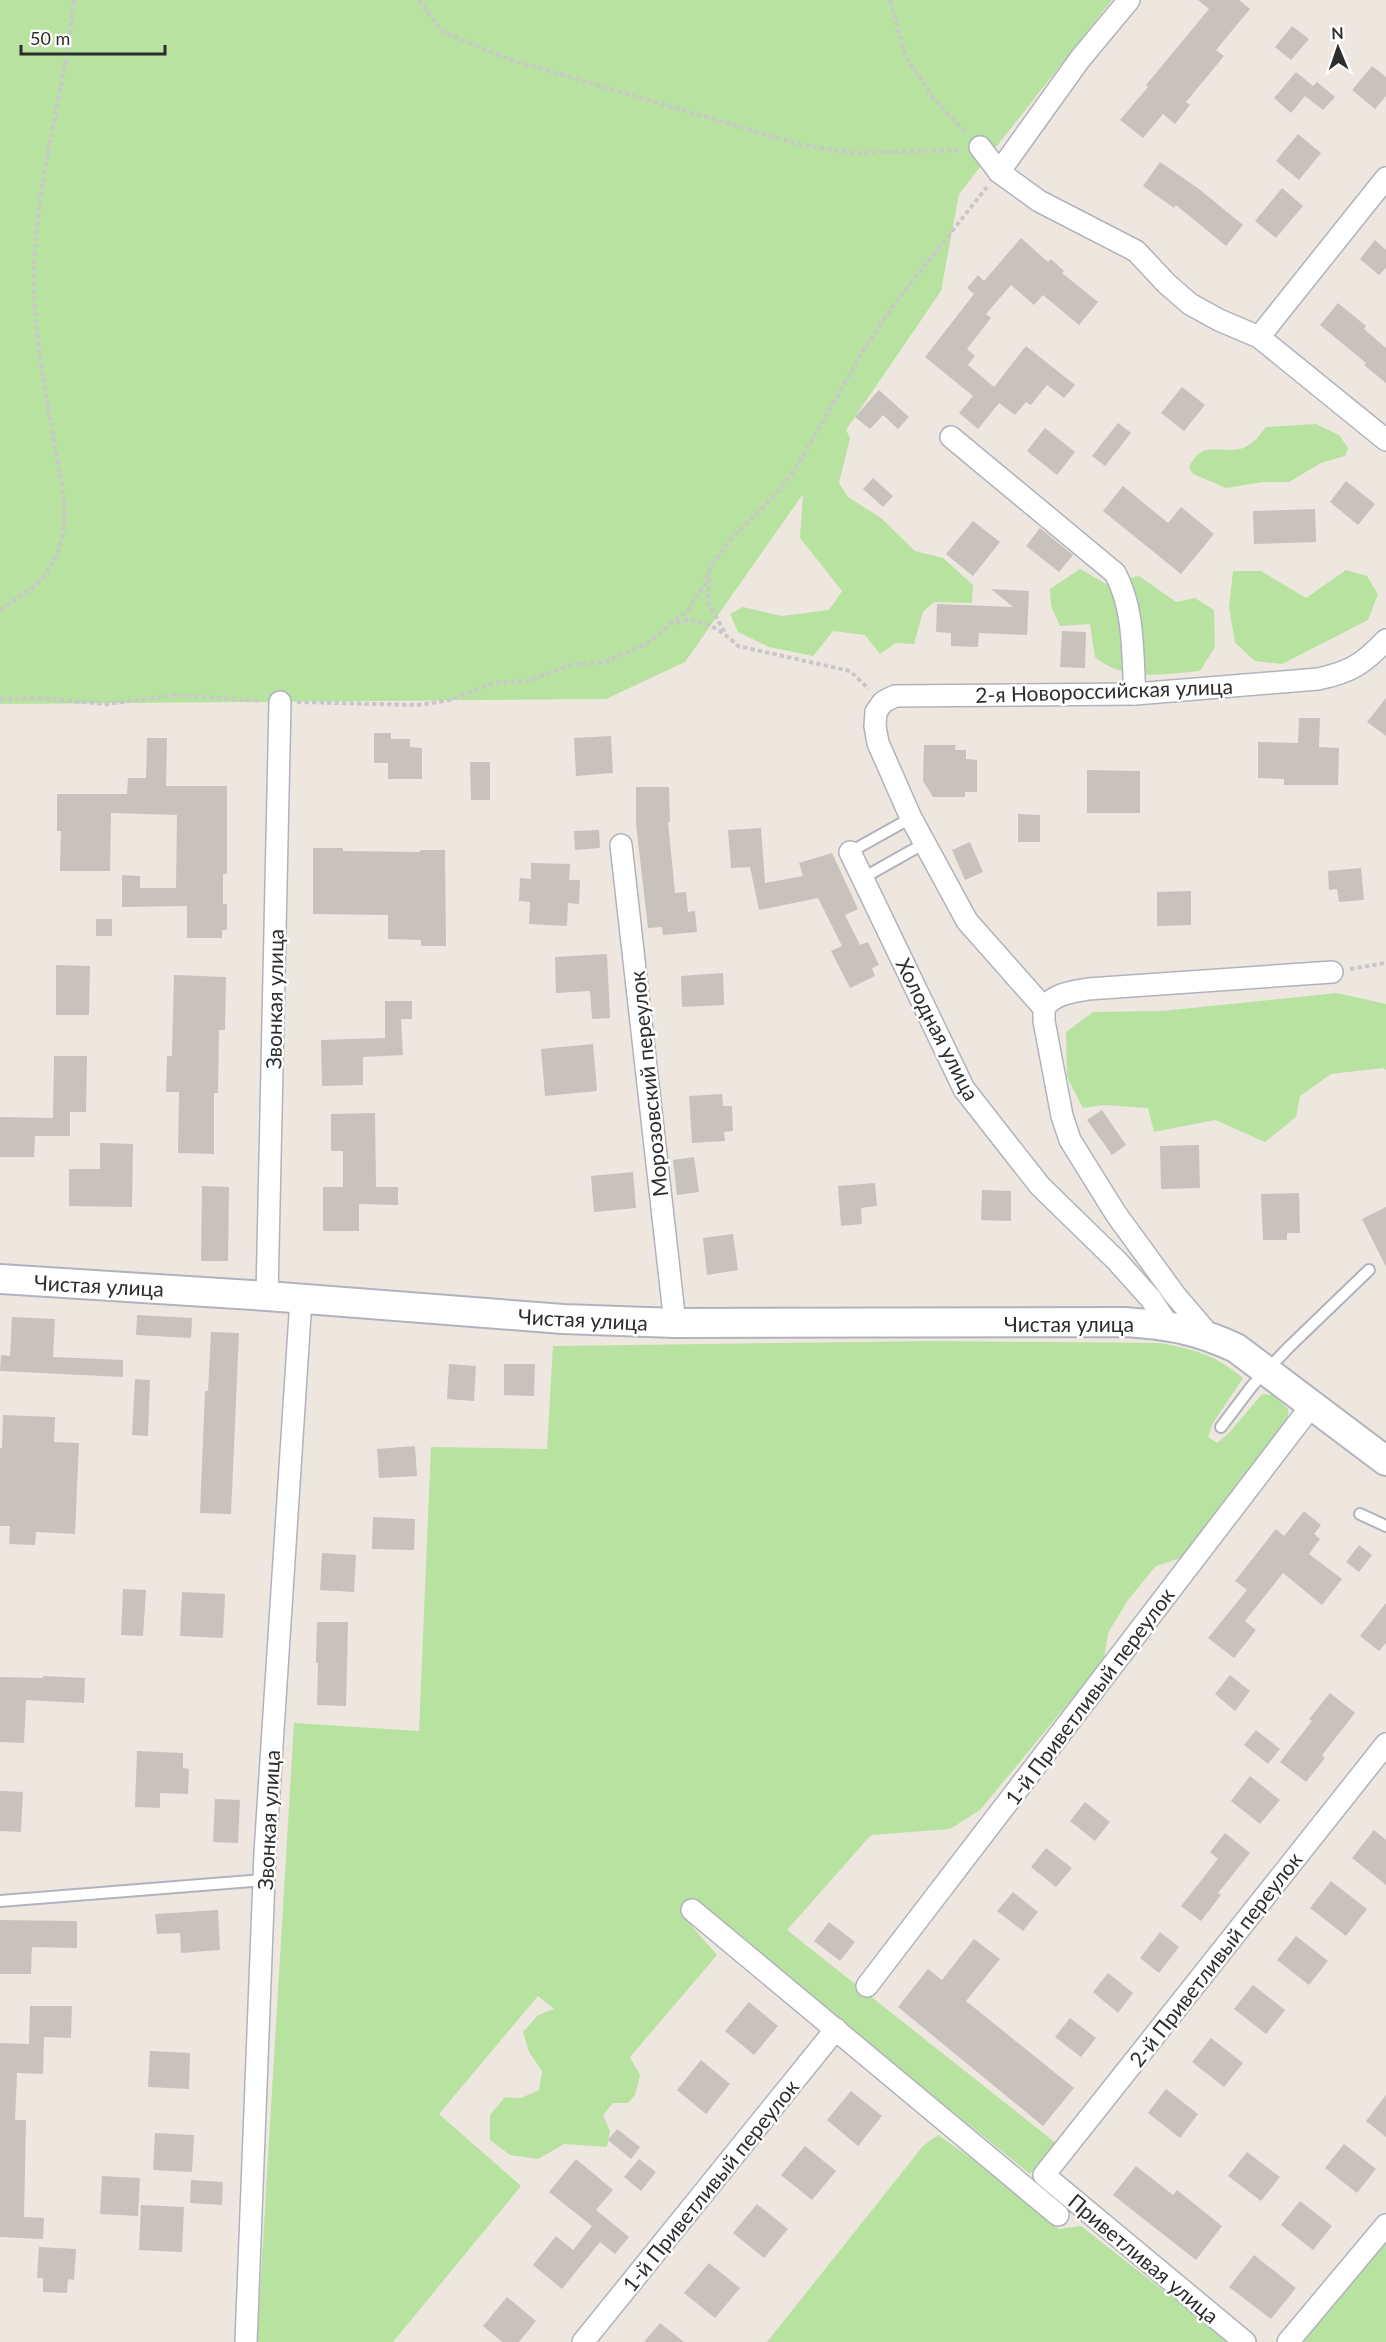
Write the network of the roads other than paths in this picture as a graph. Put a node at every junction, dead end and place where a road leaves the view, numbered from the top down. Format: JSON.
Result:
{"nodes":[{"id":1,"x":1129,"y":0,"type":"edge"},
{"id":2,"x":980,"y":147,"type":"road end"},
{"id":3,"x":999,"y":172,"type":"junction"},
{"id":4,"x":1386,"y":178,"type":"edge"},
{"id":5,"x":1259,"y":337,"type":"junction"},
{"id":6,"x":951,"y":436,"type":"dead end"},
{"id":7,"x":1386,"y":440,"type":"edge"},
{"id":8,"x":1386,"y":640,"type":"edge"},
{"id":9,"x":1135,"y":694,"type":"junction"},
{"id":10,"x":280,"y":702,"type":"road end"},
{"id":11,"x":911,"y":818,"type":"junction"},
{"id":12,"x":925,"y":843,"type":"junction"},
{"id":13,"x":621,"y":845,"type":"dead end"},
{"id":14,"x":850,"y":852,"type":"joint"},
{"id":15,"x":862,"y":878,"type":"junction"},
{"id":16,"x":1332,"y":972,"type":"road end"},
{"id":17,"x":1044,"y":1008,"type":"junction"},
{"id":18,"x":1369,"y":1270,"type":"dead end"},
{"id":19,"x":0,"y":1279,"type":"edge"},
{"id":20,"x":267,"y":1296,"type":"junction"},
{"id":21,"x":301,"y":1299,"type":"junction"},
{"id":22,"x":675,"y":1323,"type":"junction"},
{"id":23,"x":1168,"y":1325,"type":"junction"},
{"id":24,"x":1210,"y":1336,"type":"junction"},
{"id":25,"x":1267,"y":1371,"type":"junction"},
{"id":26,"x":1312,"y":1405,"type":"junction"},
{"id":27,"x":1221,"y":1426,"type":"dead end"},
{"id":28,"x":1386,"y":1461,"type":"edge"},
{"id":29,"x":1360,"y":1514,"type":"dead end"},
{"id":30,"x":1386,"y":1526,"type":"edge"},
{"id":31,"x":1386,"y":1743,"type":"edge"},
{"id":32,"x":264,"y":1880,"type":"junction"},
{"id":33,"x":0,"y":1901,"type":"edge"},
{"id":34,"x":692,"y":1910,"type":"dead end"},
{"id":35,"x":867,"y":1986,"type":"dead end"},
{"id":36,"x":836,"y":2029,"type":"junction"},
{"id":37,"x":1044,"y":2175,"type":"joint"},
{"id":38,"x":1058,"y":2215,"type":"dead end"},
{"id":39,"x":1386,"y":2225,"type":"edge"},
{"id":40,"x":246,"y":2342,"type":"edge"},
{"id":41,"x":583,"y":2342,"type":"edge"},
{"id":42,"x":1245,"y":2342,"type":"edge"},
{"id":43,"x":1288,"y":2342,"type":"edge"}],
"edges":[{"from":1,"to":3,"type":"street"},
{"from":2,"to":3,"type":"street"},
{"from":3,"to":5,"type":"street"},
{"from":4,"to":5,"type":"street"},
{"from":5,"to":7,"type":"street"},
{"from":6,"to":9,"type":"street"},
{"from":8,"to":9,"type":"street","name":"2-я Новороссийская улица"},
{"from":9,"to":11,"type":"street","name":"2-я Новороссийская улица"},
{"from":10,"to":20,"type":"street","name":"Звонкая улица"},
{"from":11,"to":12,"type":"street"},
{"from":11,"to":14,"type":"lane"},
{"from":12,"to":15,"type":"lane"},
{"from":12,"to":17,"type":"street"},
{"from":13,"to":22,"type":"street","name":"Морозовский переулок"},
{"from":14,"to":15,"type":"street","name":"Холодная улица"},
{"from":15,"to":23,"type":"street","name":"Холодная улица"},
{"from":16,"to":17,"type":"street"},
{"from":17,"to":24,"type":"street"},
{"from":18,"to":25,"type":"lane"},
{"from":19,"to":20,"type":"street","name":"Чистая улица"},
{"from":20,"to":21,"type":"street","name":"Чистая улица"},
{"from":21,"to":22,"type":"street","name":"Чистая улица"},
{"from":21,"to":32,"type":"street","name":"Звонкая улица"},
{"from":22,"to":23,"type":"street","name":"Чистая улица"},
{"from":23,"to":24,"type":"street","name":"Чистая улица"},
{"from":24,"to":25,"type":"street","name":"Чистая улица"},
{"from":25,"to":26,"type":"street","name":"Чистая улица"},
{"from":25,"to":27,"type":"lane"},
{"from":26,"to":28,"type":"street","name":"Чистая улица"},
{"from":26,"to":35,"type":"street","name":"1-й Приветливый переулок"},
{"from":29,"to":30,"type":"lane"},
{"from":31,"to":37,"type":"street","name":"2-й Приветливый переулок"},
{"from":32,"to":33,"type":"lane"},
{"from":32,"to":40,"type":"street","name":"Звонкая улица"},
{"from":34,"to":36,"type":"street"},
{"from":36,"to":38,"type":"street"},
{"from":36,"to":41,"type":"street","name":"1-й Приветливый переулок"},
{"from":37,"to":42,"type":"street","name":"Приветливая улица"},
{"from":39,"to":43,"type":"street"}]}
